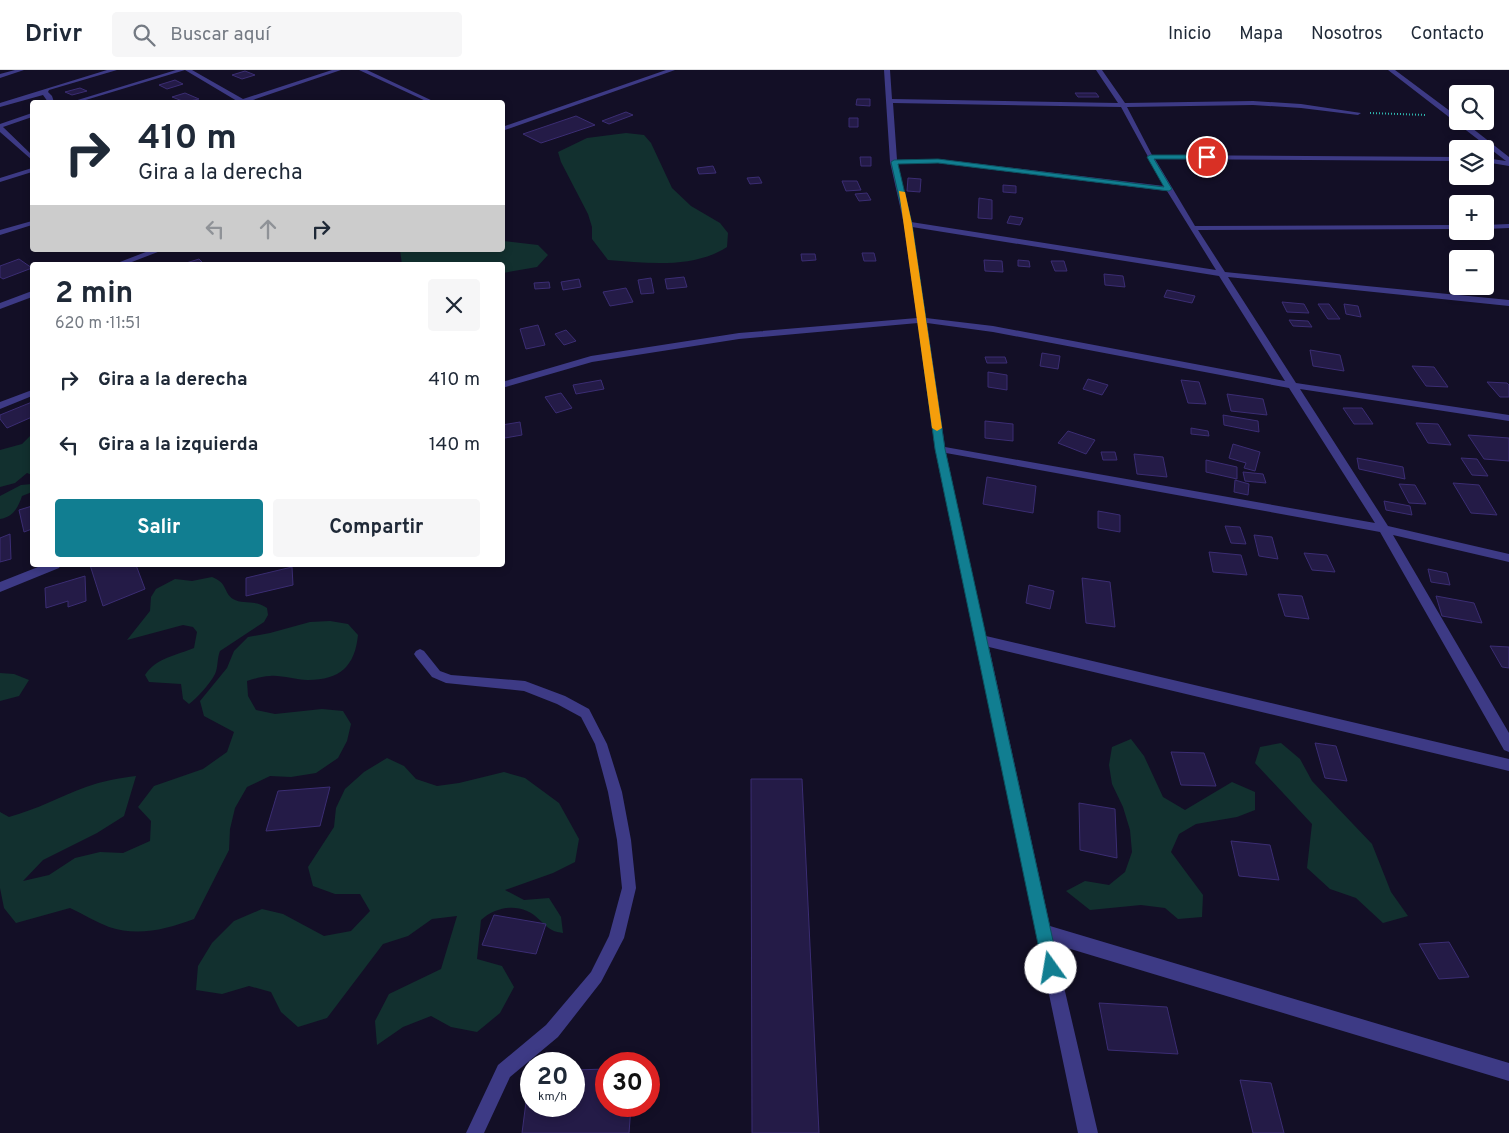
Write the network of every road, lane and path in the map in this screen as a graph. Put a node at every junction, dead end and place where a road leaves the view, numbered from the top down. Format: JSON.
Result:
{"nodes":[{"id":1,"x":21,"y":70,"type":"edge"},
{"id":2,"x":114,"y":70,"type":"edge"},
{"id":3,"x":182,"y":70,"type":"edge"},
{"id":4,"x":188,"y":70,"type":"edge"},
{"id":5,"x":338,"y":70,"type":"edge"},
{"id":6,"x":362,"y":70,"type":"edge"},
{"id":7,"x":672,"y":70,"type":"edge"},
{"id":8,"x":887,"y":70,"type":"edge"},
{"id":9,"x":1099,"y":70,"type":"edge"},
{"id":10,"x":1391,"y":70,"type":"edge"},
{"id":11,"x":0,"y":76,"type":"edge"},
{"id":12,"x":44,"y":93,"type":"junction"},
{"id":13,"x":50,"y":100,"type":"edge"},
{"id":14,"x":81,"y":100,"type":"edge"},
{"id":15,"x":239,"y":100,"type":"edge"},
{"id":16,"x":248,"y":100,"type":"edge"},
{"id":17,"x":428,"y":100,"type":"edge"},
{"id":18,"x":890,"y":101,"type":"junction"},
{"id":19,"x":0,"y":105,"type":"edge"},
{"id":20,"x":1123,"y":105,"type":"junction"},
{"id":21,"x":1358,"y":113,"type":"joint"},
{"id":22,"x":1449,"y":113,"type":"edge"},
{"id":23,"x":1449,"y":115,"type":"edge"},
{"id":24,"x":30,"y":116,"type":"edge"},
{"id":25,"x":0,"y":127,"type":"edge"},
{"id":26,"x":505,"y":128,"type":"edge"},
{"id":27,"x":1469,"y":130,"type":"edge"},
{"id":28,"x":30,"y":156,"type":"edge"},
{"id":29,"x":1150,"y":157,"type":"junction"},
{"id":30,"x":1449,"y":159,"type":"edge"},
{"id":31,"x":1494,"y":161,"type":"edge"},
{"id":32,"x":894,"y":162,"type":"junction"},
{"id":33,"x":1509,"y":162,"type":"edge"},
{"id":34,"x":30,"y":171,"type":"edge"},
{"id":35,"x":0,"y":180,"type":"edge"},
{"id":36,"x":1169,"y":189,"type":"junction"},
{"id":37,"x":30,"y":224,"type":"edge"},
{"id":38,"x":908,"y":224,"type":"junction"},
{"id":39,"x":1494,"y":226,"type":"edge"},
{"id":40,"x":1509,"y":226,"type":"edge"},
{"id":41,"x":1449,"y":227,"type":"edge"},
{"id":42,"x":1193,"y":228,"type":"junction"},
{"id":43,"x":0,"y":233,"type":"edge"},
{"id":44,"x":134,"y":252,"type":"edge"},
{"id":45,"x":153,"y":252,"type":"edge"},
{"id":46,"x":139,"y":257,"type":"junction"},
{"id":47,"x":125,"y":262,"type":"edge"},
{"id":48,"x":145,"y":262,"type":"edge"},
{"id":49,"x":1222,"y":274,"type":"junction"},
{"id":50,"x":30,"y":295,"type":"edge"},
{"id":51,"x":1509,"y":303,"type":"edge"},
{"id":52,"x":0,"y":306,"type":"edge"},
{"id":53,"x":922,"y":320,"type":"junction"},
{"id":54,"x":505,"y":384,"type":"edge"},
{"id":55,"x":1291,"y":385,"type":"junction"},
{"id":56,"x":30,"y":394,"type":"edge"},
{"id":57,"x":0,"y":406,"type":"edge"},
{"id":58,"x":1509,"y":418,"type":"edge"},
{"id":59,"x":940,"y":449,"type":"junction"},
{"id":60,"x":1384,"y":529,"type":"junction"},
{"id":61,"x":1509,"y":558,"type":"edge"},
{"id":62,"x":50,"y":567,"type":"edge"},
{"id":63,"x":0,"y":587,"type":"edge"},
{"id":64,"x":981,"y":640,"type":"junction"},
{"id":65,"x":420,"y":654,"type":"dead end"},
{"id":66,"x":1509,"y":746,"type":"edge"},
{"id":67,"x":1509,"y":765,"type":"edge"},
{"id":68,"x":1043,"y":932,"type":"junction"},
{"id":69,"x":1509,"y":1072,"type":"edge"},
{"id":70,"x":475,"y":1133,"type":"edge"},
{"id":71,"x":1088,"y":1133,"type":"edge"}],
"edges":[{"from":1,"to":11,"type":"street"},
{"from":2,"to":12,"type":"street"},
{"from":3,"to":14,"type":"street"},
{"from":4,"to":15,"type":"street"},
{"from":5,"to":16,"type":"street"},
{"from":6,"to":17,"type":"street"},
{"from":7,"to":26,"type":"street"},
{"from":8,"to":18,"type":"street"},
{"from":9,"to":20,"type":"street"},
{"from":10,"to":22,"type":"street"},
{"from":12,"to":13,"type":"street"},
{"from":12,"to":19,"type":"street"},
{"from":18,"to":20,"type":"street"},
{"from":18,"to":32,"type":"street"},
{"from":20,"to":21,"type":"street"},
{"from":20,"to":29,"type":"street"},
{"from":21,"to":23,"type":"path"},
{"from":24,"to":25,"type":"street"},
{"from":25,"to":28,"type":"street"},
{"from":27,"to":33,"type":"street"},
{"from":29,"to":30,"type":"street"},
{"from":29,"to":36,"type":"street"},
{"from":31,"to":33,"type":"street"},
{"from":32,"to":36,"type":"street"},
{"from":32,"to":38,"type":"street"},
{"from":34,"to":35,"type":"street"},
{"from":36,"to":42,"type":"street"},
{"from":37,"to":43,"type":"street"},
{"from":38,"to":49,"type":"street"},
{"from":38,"to":53,"type":"street"},
{"from":39,"to":40,"type":"street"},
{"from":41,"to":42,"type":"street"},
{"from":42,"to":49,"type":"street"},
{"from":44,"to":46,"type":"street"},
{"from":45,"to":46,"type":"street"},
{"from":46,"to":47,"type":"street"},
{"from":46,"to":48,"type":"street"},
{"from":49,"to":51,"type":"street"},
{"from":49,"to":55,"type":"street"},
{"from":50,"to":52,"type":"street"},
{"from":53,"to":54,"type":"street"},
{"from":53,"to":55,"type":"street"},
{"from":53,"to":59,"type":"street"},
{"from":55,"to":58,"type":"street"},
{"from":55,"to":60,"type":"street"},
{"from":56,"to":57,"type":"street"},
{"from":59,"to":60,"type":"street"},
{"from":59,"to":64,"type":"street"},
{"from":60,"to":61,"type":"street"},
{"from":60,"to":66,"type":"street"},
{"from":62,"to":63,"type":"street"},
{"from":64,"to":67,"type":"street"},
{"from":64,"to":68,"type":"street"},
{"from":65,"to":70,"type":"lane"},
{"from":68,"to":69,"type":"street"},
{"from":68,"to":71,"type":"street"}]}
